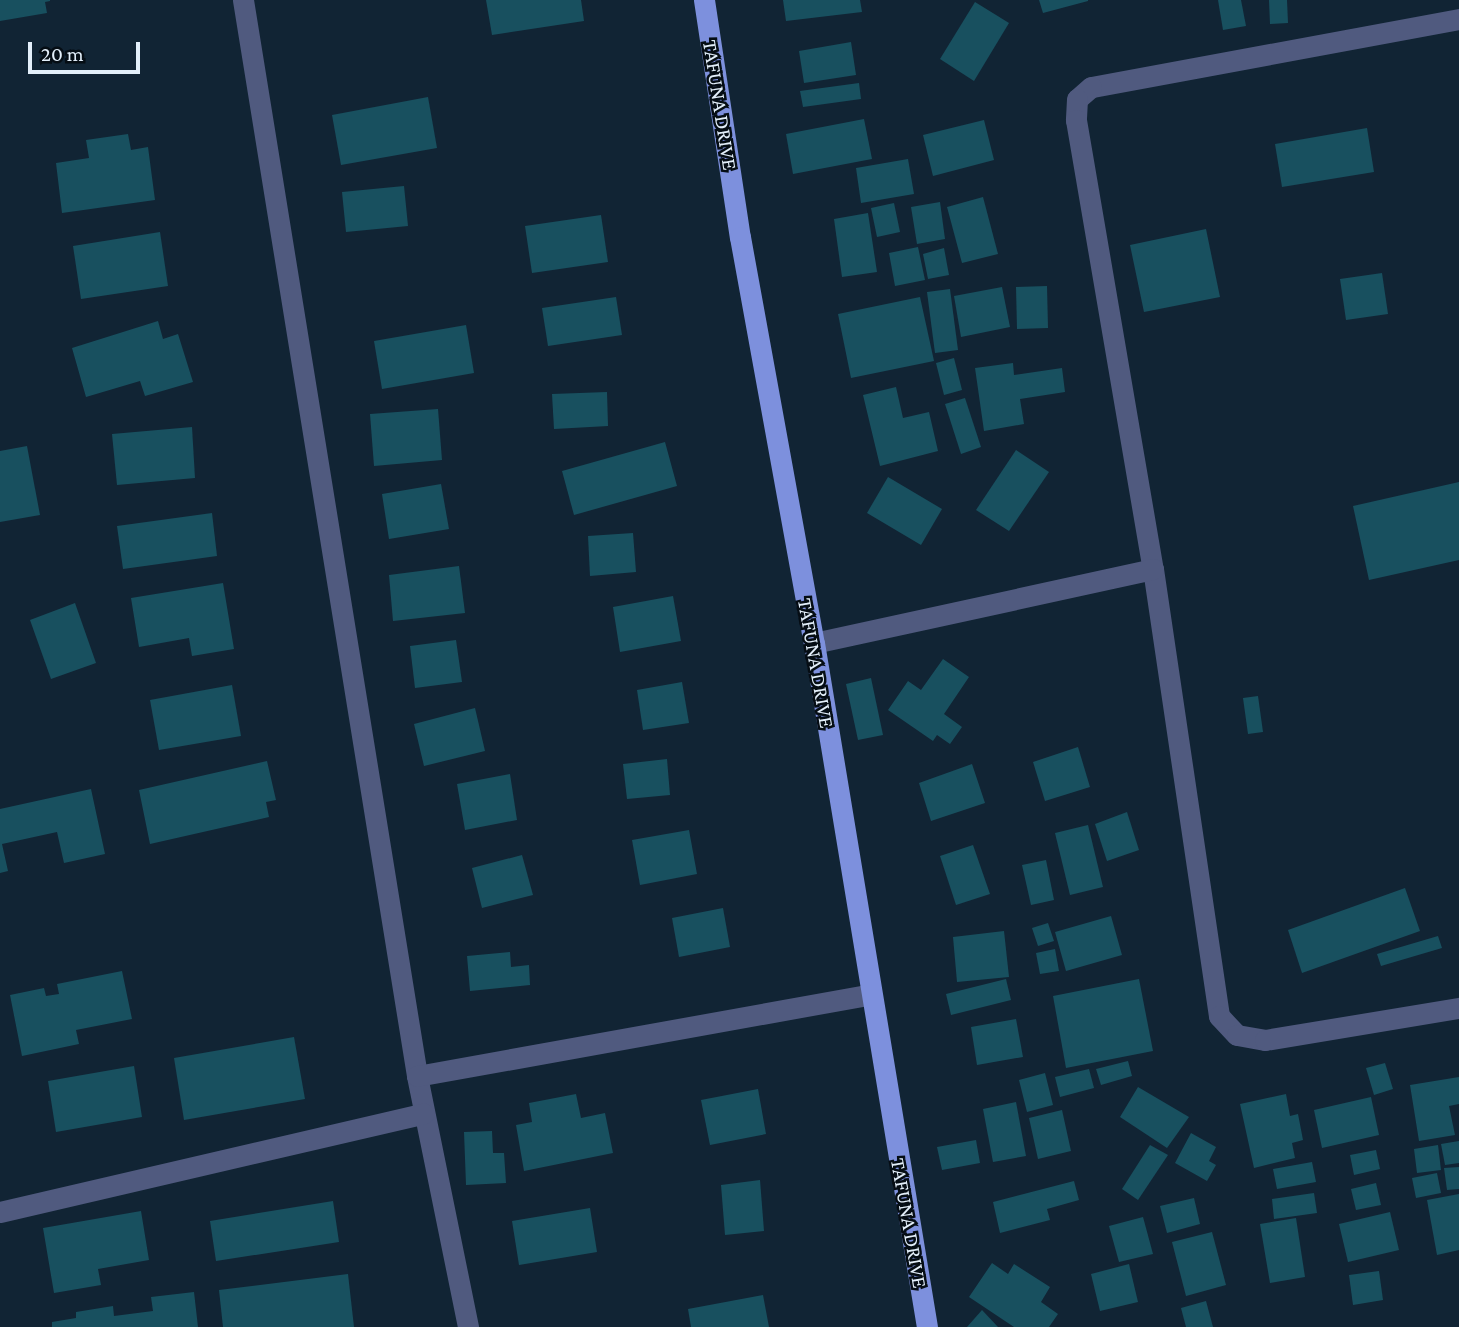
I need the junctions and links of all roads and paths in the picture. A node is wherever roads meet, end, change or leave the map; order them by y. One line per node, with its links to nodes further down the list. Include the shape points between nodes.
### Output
1 (243, 0): 8 (street)
2 (704, 0): 5 (main road, TAFUNA DRIVE, via 740,237)
3 (1459, 19): 4 (street, via 1091,87 1077,99 1076,120)
4 (1153, 569): 5 (street); 7 (street, via 1219,1016 1237,1035 1265,1040)
5 (814, 643): 6 (main road, TAFUNA DRIVE)
6 (870, 994): 8 (street); 12 (main road, TAFUNA DRIVE)
7 (1459, 1008)
8 (416, 1076): 9 (street)
9 (424, 1113): 10 (street); 11 (street)
10 (0, 1212)
11 (468, 1327)
12 (927, 1327)

